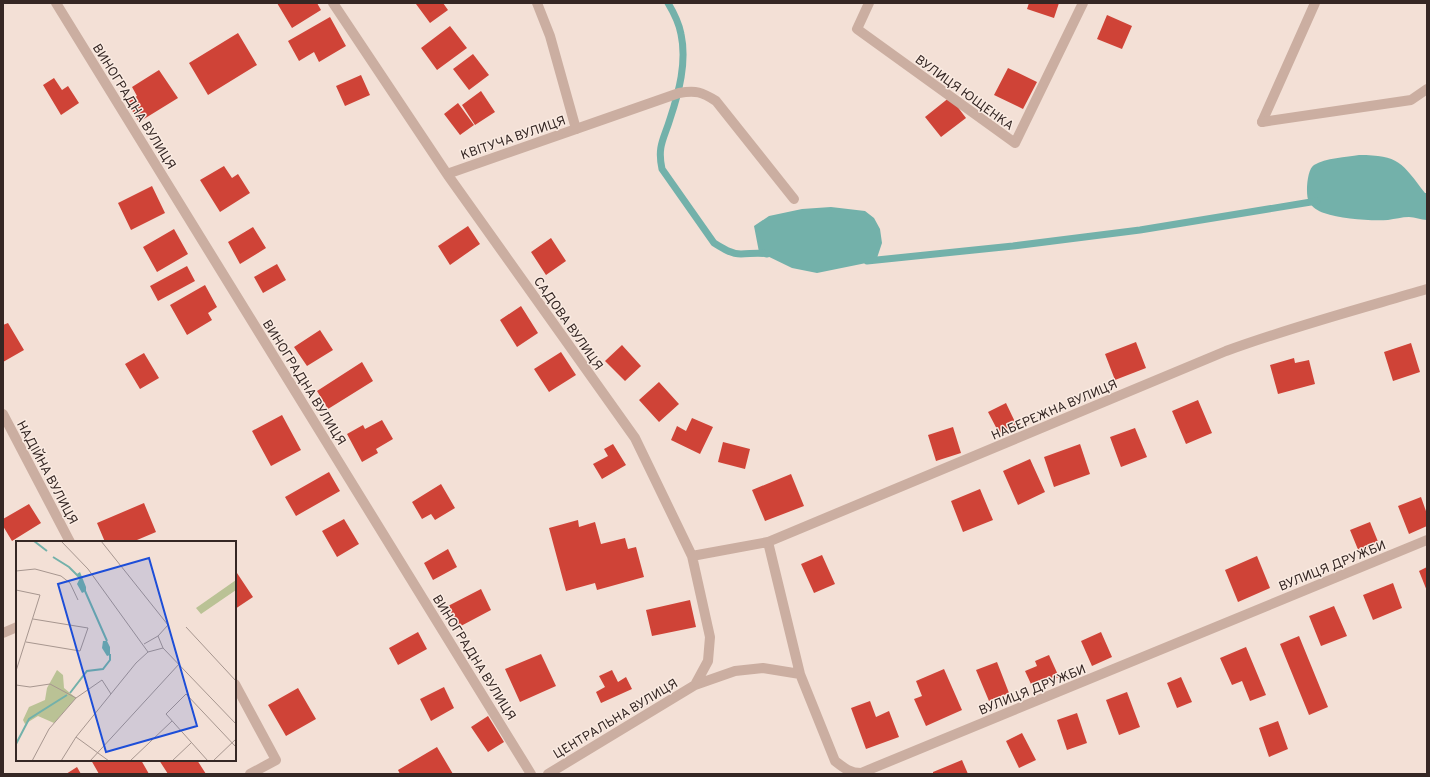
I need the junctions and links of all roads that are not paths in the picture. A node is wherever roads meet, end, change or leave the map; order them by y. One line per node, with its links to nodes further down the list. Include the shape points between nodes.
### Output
1 (56, 3): 23 (street, ВИНОГРАДНА ВУЛИЦЯ)
2 (333, 3): 9 (street, САДОВА ВУЛИЦЯ)
3 (537, 3): 8 (street, КВІТУЧА ВУЛИЦЯ, via 550,36)
4 (869, 3): 5 (street, ВУЛИЦЯ ЮЩЕНКА, via 857,29 1014,143)
5 (1083, 3)
6 (1314, 3): 7 (street, via 1262,122 1411,100)
7 (1427, 89)
8 (576, 129): 9 (street, КВІТУЧА ВУЛИЦЯ); 10 (street, via 679,93 690,91 705,94 716,101)
9 (447, 174): 16 (street, САДОВА ВУЛИЦЯ, via 635,438)
10 (794, 198)
11 (1427, 289): 15 (street, НАБЕРЕЖНА ВУЛИЦЯ, via 1298,326 1226,351)
12 (3, 414): 14 (street, НАДІЙНА ВУЛИЦЯ)
13 (1427, 540): 19 (street, ВУЛИЦЯ ДРУЖБИ, via 861,773 852,773 835,761)
14 (69, 541)
15 (768, 542): 16 (street, НАБЕРЕЖНА ВУЛИЦЯ); 19 (street, ВУЛИЦЯ ДРУЖБИ)
16 (692, 556): 20 (street, САДОВА ВУЛИЦЯ, via 710,637 708,661)
17 (16, 627): 18 (street)
18 (3, 633)
19 (800, 674): 20 (street, via 763,668 735,671)
20 (695, 685): 24 (street, ЦЕНТРАЛЬНА ВУЛИЦЯ)
21 (236, 686): 22 (street, via 276,760)
22 (250, 774)
23 (531, 774)
24 (548, 774)

